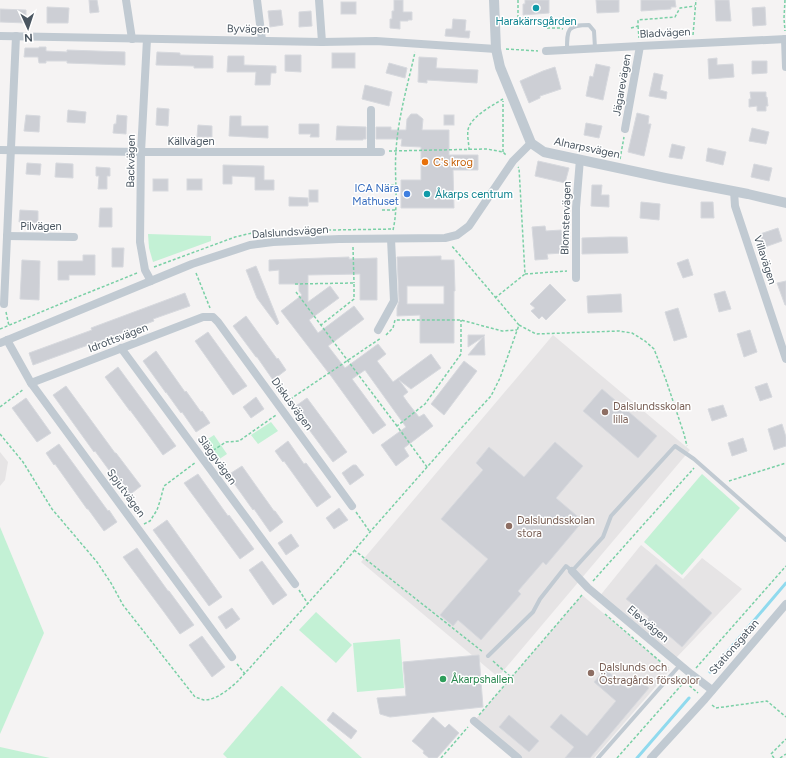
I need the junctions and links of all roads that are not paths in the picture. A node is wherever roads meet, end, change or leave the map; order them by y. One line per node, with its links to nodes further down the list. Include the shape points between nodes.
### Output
1 (126, 0): 7 (street)
2 (257, 0): 10 (street)
3 (319, 0): 11 (street)
4 (494, 0): 14 (street)
5 (0, 36): 6 (street, Byvägen)
6 (16, 36): 7 (street, Byvägen); 22 (street, Pilvägen)
7 (132, 39): 8 (street, Byvägen)
8 (147, 39): 10 (street, Byvägen); 23 (street, Backvägen)
9 (786, 39): 12 (street, Bladvägen); 17 (street)
10 (262, 40): 11 (street, Byvägen)
11 (322, 42): 14 (street, Byvägen, via 376,41)
12 (640, 46): 13 (street, Bladvägen); 19 (street, Jägarevägen)
13 (595, 48): 15 (street, Bladvägen); 15 (lane, via 594,31 589,25 581,25 571,27)
14 (496, 49): 20 (street, via 503,77)
15 (566, 50): 16 (street, Bladvägen)
16 (546, 51)
17 (786, 67)
18 (371, 110): 24 (street)
19 (625, 129)
20 (531, 143): 26 (street, Alnarpsvägen, via 544,152); 31 (street, Dalslundsvägen, via 513,161 469,226 457,235 445,238)
21 (0, 150): 22 (street, Källvägen)
22 (12, 150): 23 (street, Källvägen); 29 (street, Pilvägen)
23 (141, 152): 24 (street, Källvägen); 33 (street, Backvägen, via 140,242 145,270)
24 (371, 152): 25 (street, Källvägen)
25 (381, 152)
26 (580, 159): 27 (street, Alnarpsvägen); 32 (street, Blomstervägen, via 576,208)
27 (734, 191): 28 (street, Alnarpsvägen); 39 (street, Villavägen, via 735,206)
28 (786, 203)
29 (7, 236): 30 (street, Pilvägen); 34 (street, Pilvägen)
30 (74, 237)
31 (391, 239): 33 (street, Dalslundsvägen, via 273,242 250,245); 36 (street, via 394,301)
32 (576, 274)
33 (151, 281): 37 (street, Dalslundsvägen)
34 (4, 304)
35 (213, 317): 38 (street, Idrottsvägen, via 203,317); 41 (street, Diskusvägen)
36 (378, 330)
37 (4, 341): 40 (street, Spjutvägen)
38 (121, 348): 40 (street, Idrottsvägen); 44 (street, Släggvägen)
39 (786, 359)
40 (31, 383): 47 (street, Spjutvägen)
41 (352, 506)
42 (786, 540): 43 (lane, via 675,446 611,516 603,537)
43 (572, 571): 46 (lane, via 566,566 533,612); 48 (street, Elevvägen, via 588,588)
44 (295, 584)
45 (786, 604): 49 (street, Stationsgatan)
46 (488, 656)
47 (232, 657)
48 (680, 665): 49 (street, Elevvägen); 52 (lane)
49 (712, 690): 53 (street, Stationsgatan)
50 (474, 721): 51 (street)
51 (518, 758)
52 (598, 758)
53 (651, 758)

